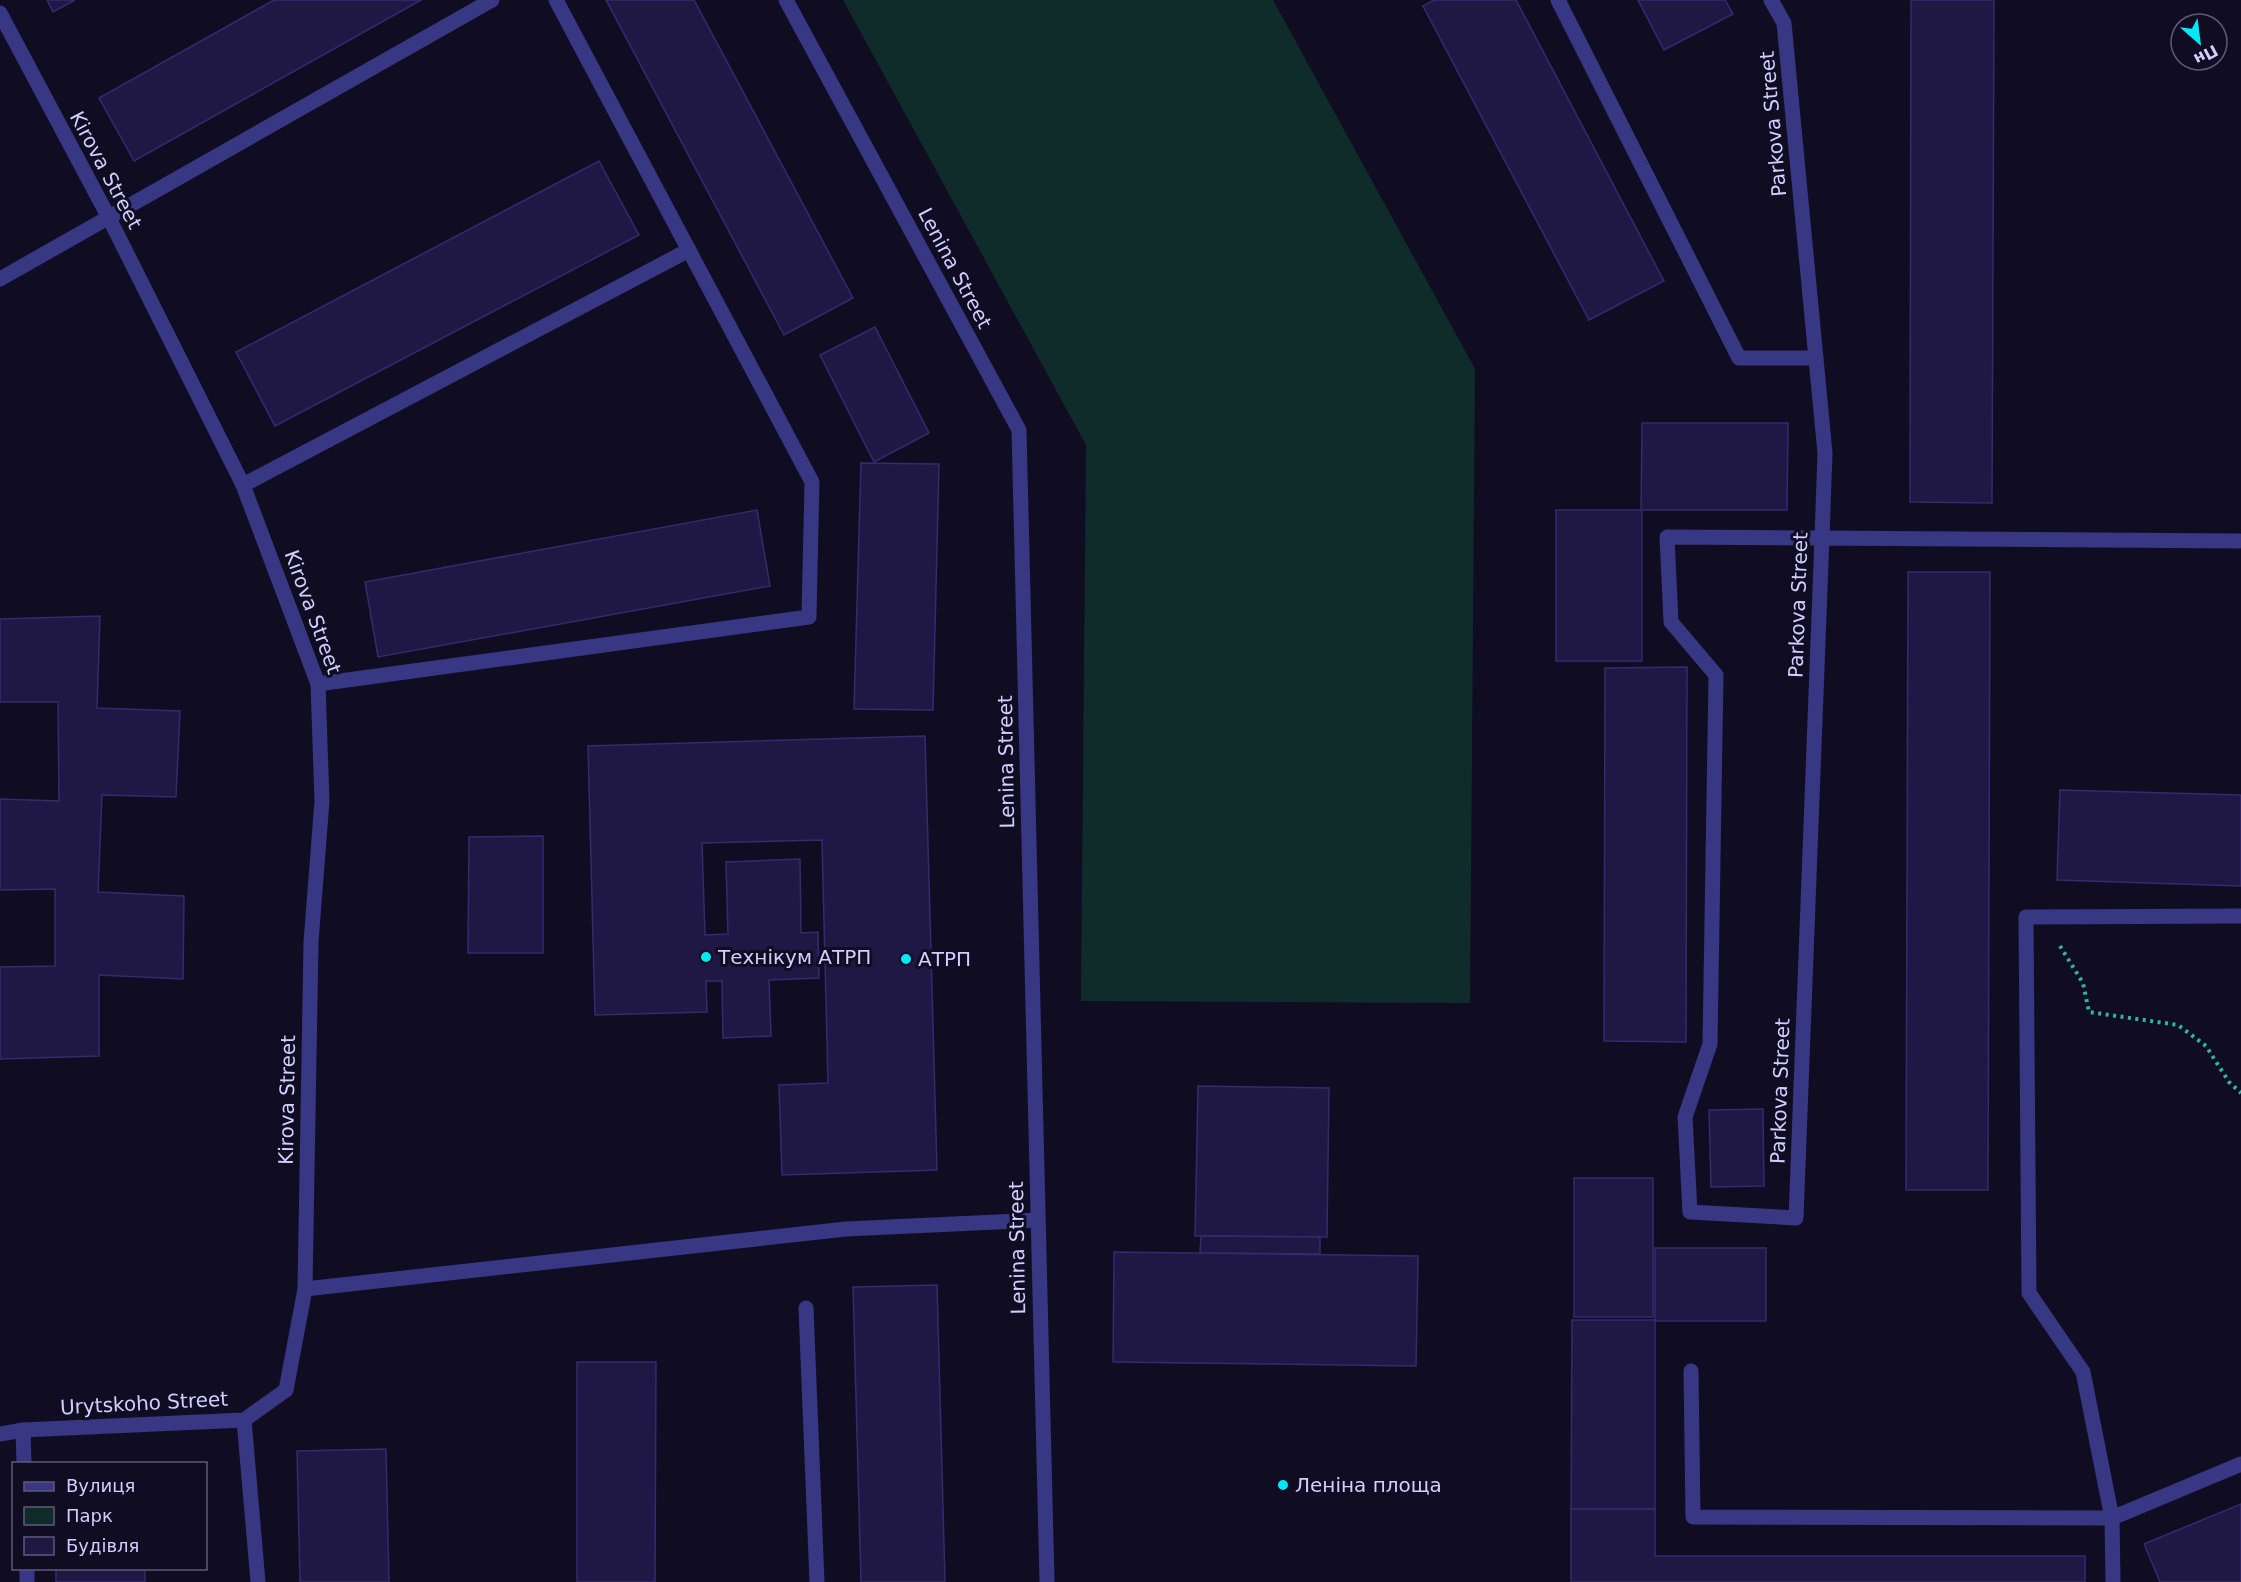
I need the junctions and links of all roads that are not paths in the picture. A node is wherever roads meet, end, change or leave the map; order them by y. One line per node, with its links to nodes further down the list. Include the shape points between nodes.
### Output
1 (492, 0): 7 (street)
2 (556, 0): 8 (street)
3 (786, 0): 16 (street, Lenina Street, via 1019,430)
4 (1558, 0): 10 (street, via 1739,358)
5 (1771, 0): 10 (street, Parkova Street, via 1784,24)
6 (0, 13): 7 (street, Kirova Street)
7 (108, 216): 9 (street); 11 (street, Kirova Street)
8 (689, 250): 11 (street); 14 (street, via 812,482 809,617)
9 (0, 279)
10 (1816, 358): 12 (street, Parkova Street, via 1825,453)
11 (243, 485): 14 (street, Kirova Street)
12 (1822, 537): 12 (street, Parkova Street, via 1796,1218 1690,1212 1685,1117 1710,1044 1716,675 1671,621 1667,537); 13 (street)
13 (2239, 541)
14 (318, 684): 17 (street, Kirova Street, via 321,801 310,942)
15 (2241, 916): 25 (street, via 2026,917 2029,1293 2083,1372)
16 (1038, 1220): 17 (street, via 846,1229); 28 (street, Lenina Street)
17 (305, 1289): 20 (street, Urytskoho Street, via 286,1390)
18 (806, 1308): 27 (street)
19 (1691, 1371): 25 (street, via 1693,1517)
20 (244, 1420): 21 (street, Urytskoho Street); 26 (street)
21 (23, 1430): 22 (street, Urytskoho Street); 23 (street)
22 (0, 1434)
23 (24, 1462)
24 (2241, 1464): 25 (street)
25 (2112, 1518): 29 (street)
26 (258, 1582)
27 (817, 1582)
28 (1047, 1582)
29 (2113, 1582)

